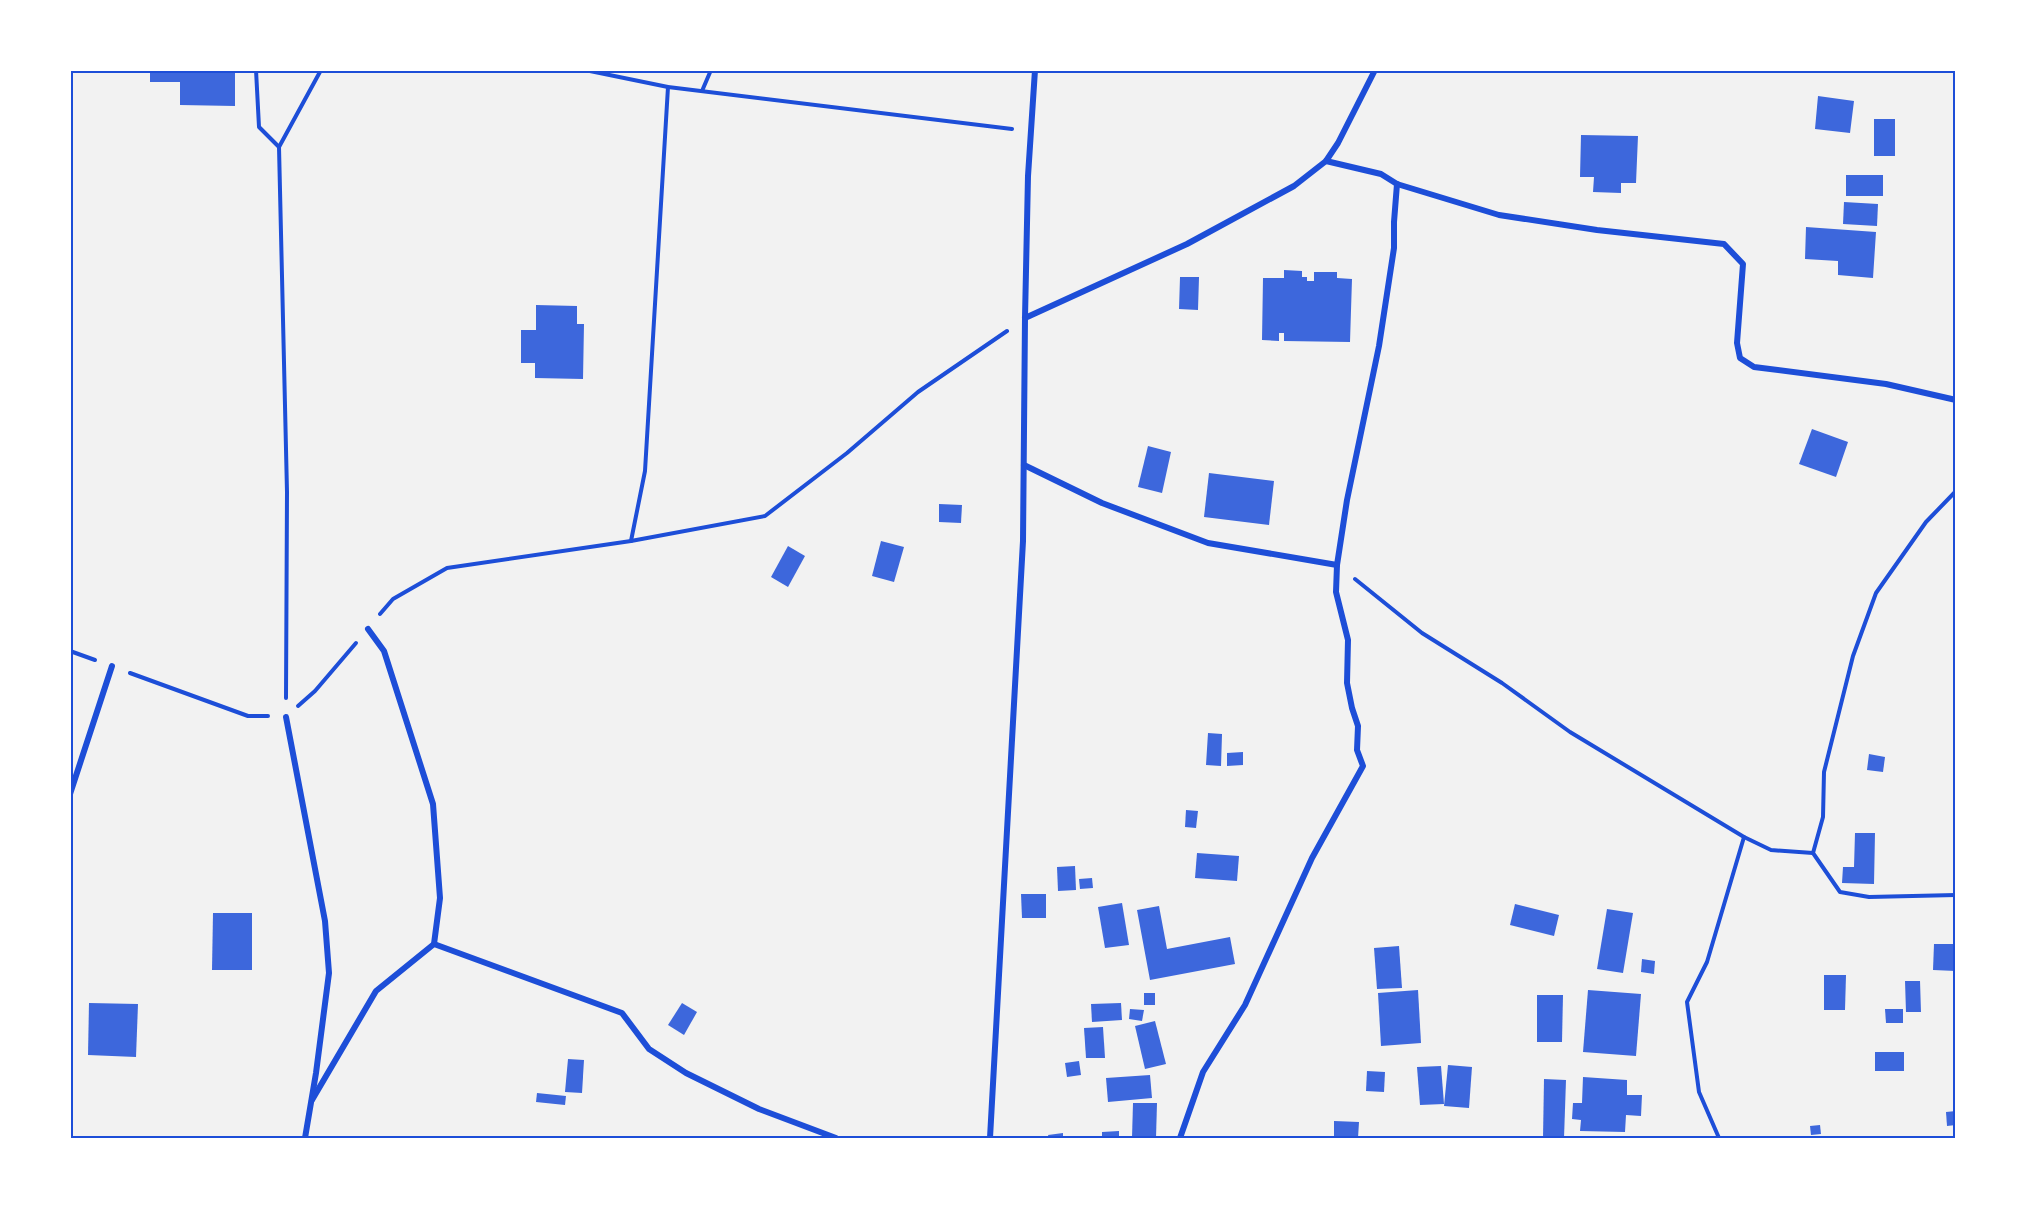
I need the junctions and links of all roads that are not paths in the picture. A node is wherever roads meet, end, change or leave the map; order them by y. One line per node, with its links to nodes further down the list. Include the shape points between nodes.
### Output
1 (1035, 70): 5 (street)
2 (1375, 70): 3 (street)
3 (1326, 161): 4 (street, via 1381,174); 5 (street, via 1294,186 1187,244)
4 (1396, 184): 6 (street, via 1499,215 1724,244 1743,264 1737,343 1740,358 1754,367 1886,384); 8 (street, via 1394,248 1379,346)
5 (1025, 318): 7 (street)
6 (1956, 400)
7 (1024, 465): 8 (street, via 1102,503 1208,543); 17 (street)
8 (1337, 564): 18 (street, via 1336,592 1348,640 1347,683 1363,766 1312,858 1245,1005 1203,1072)
9 (368, 629): 13 (street, via 384,651 433,804 440,898)
10 (112, 666): 12 (street)
11 (286, 717): 14 (street, via 325,921 329,973)
12 (70, 794)
13 (434, 944): 14 (street, via 376,991); 16 (street, via 622,1012 649,1049 686,1073 759,1109)
14 (312, 1100): 15 (street)
15 (305, 1138)
16 (836, 1138)
17 (990, 1138)
18 (1180, 1138)

